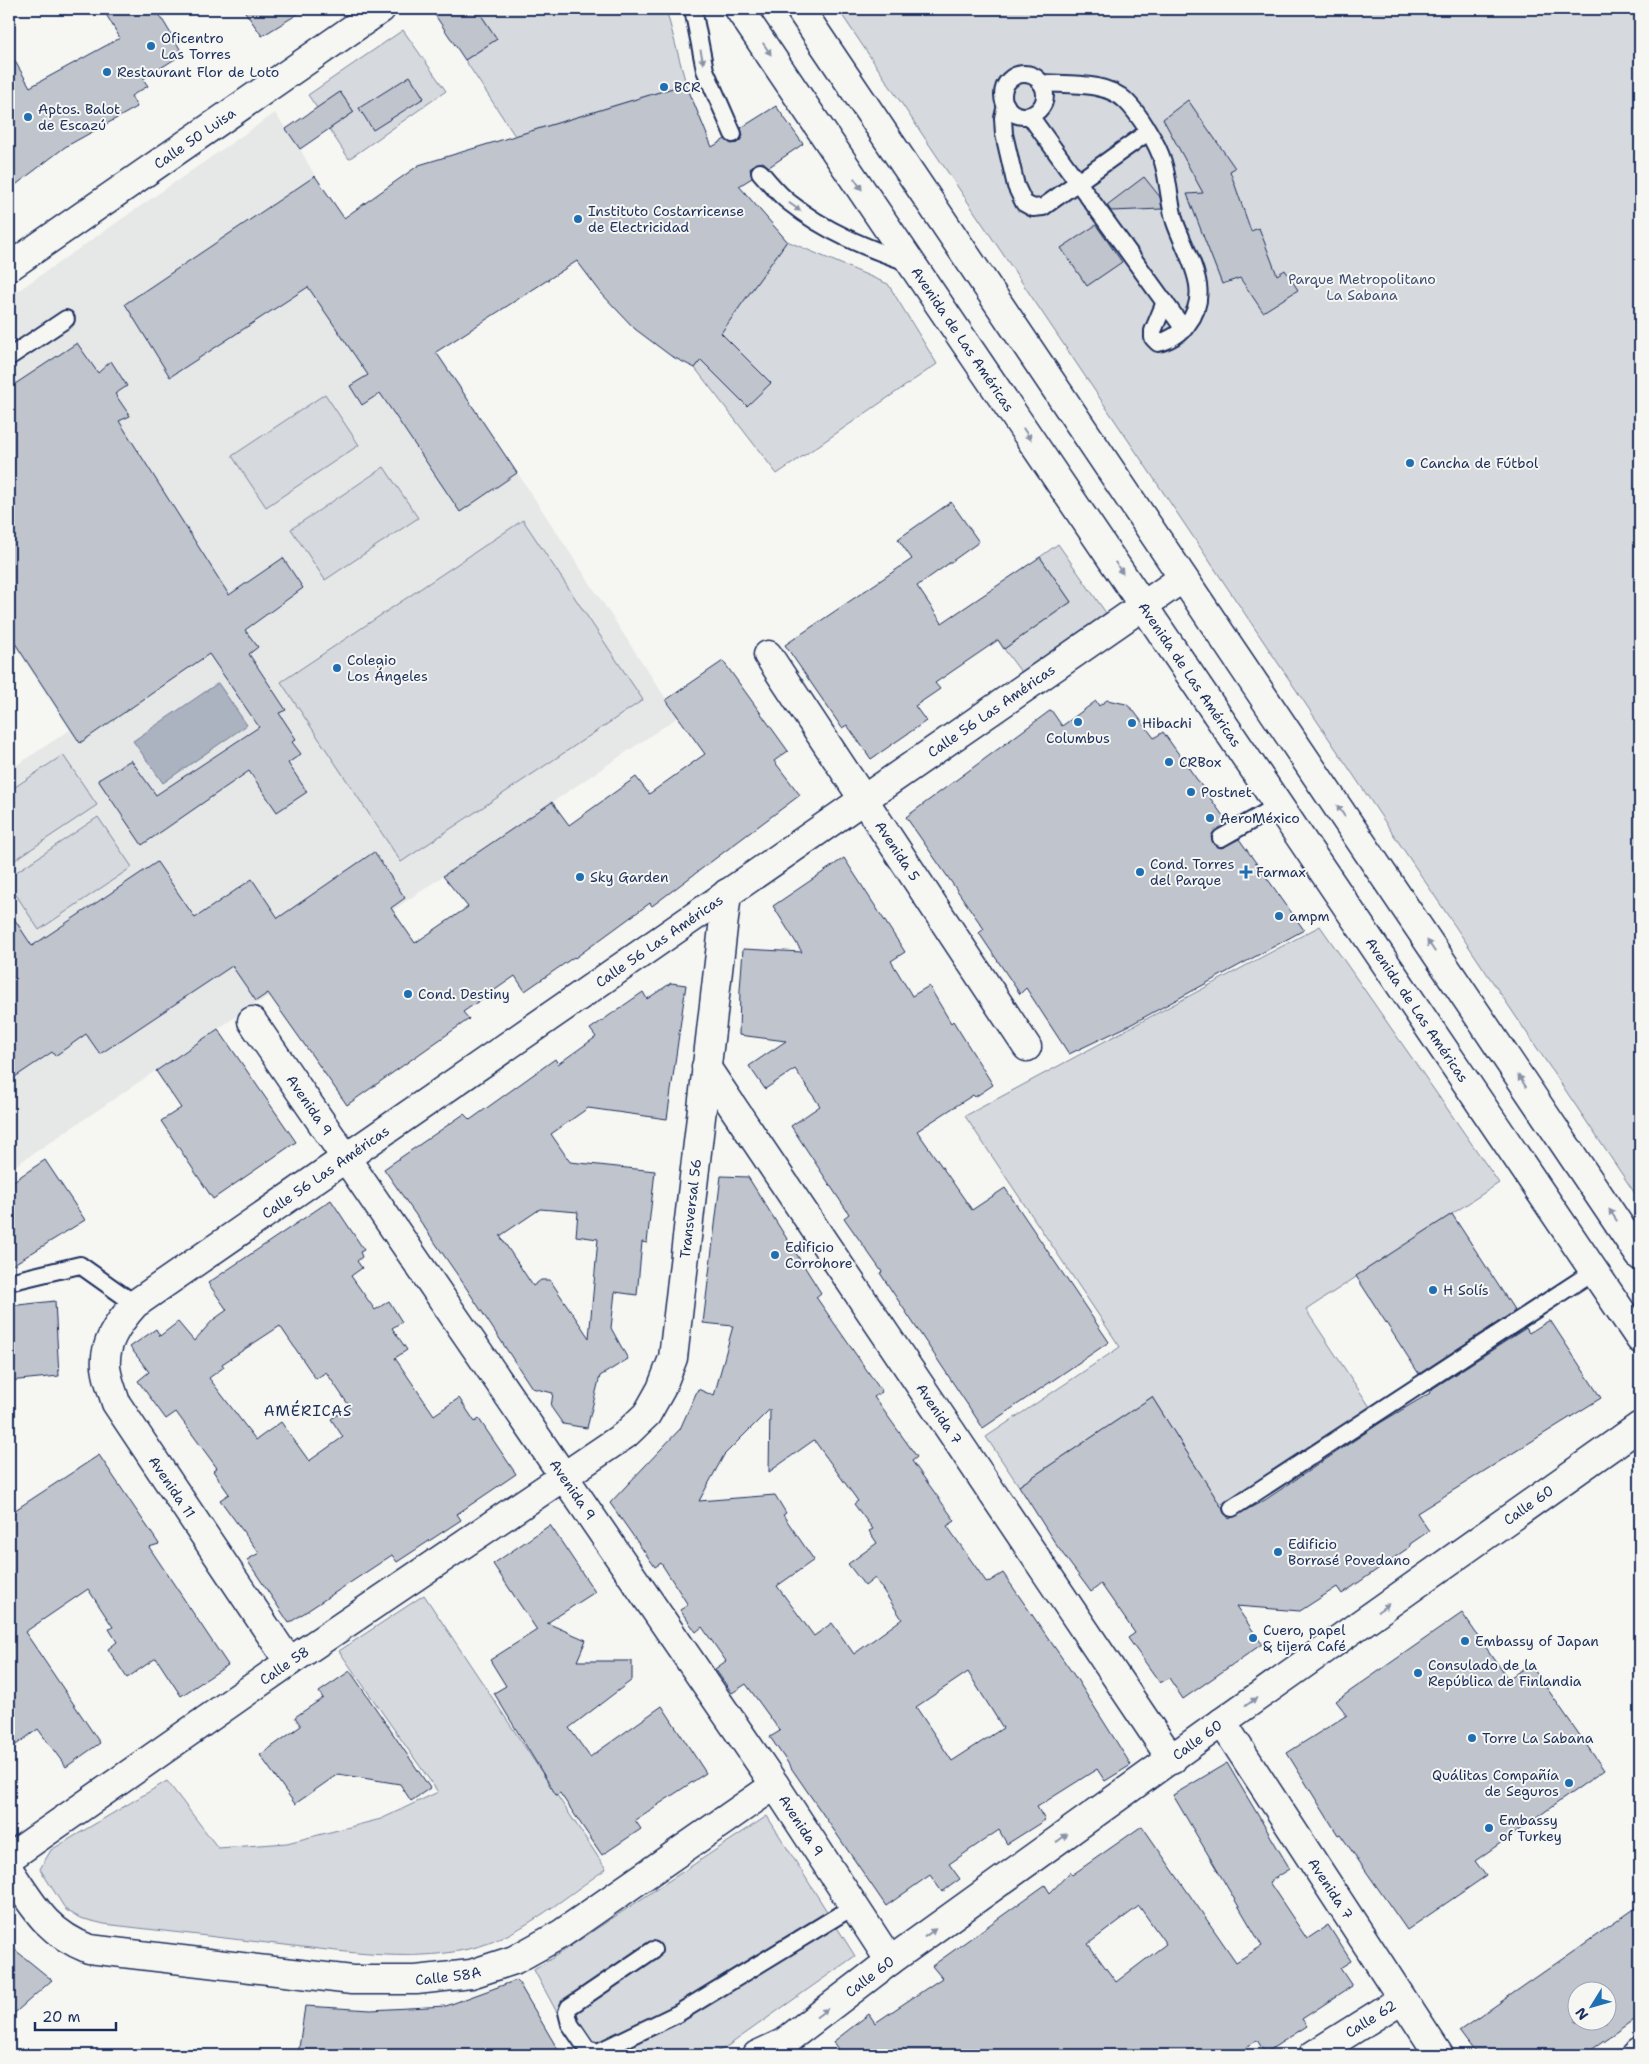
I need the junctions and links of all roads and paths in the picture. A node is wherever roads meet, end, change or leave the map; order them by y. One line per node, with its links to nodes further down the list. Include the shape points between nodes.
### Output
1 (381, 9): 13 (street, Calle 50 Luisa)
2 (693, 9): 9 (lane, one-way to 9, via 705,70)
3 (739, 9): 12 (street, Avenida de Las Américas, one-way to 12)
4 (800, 9): 18 (street)
5 (1041, 83): 6 (lane, via 1023,74 1011,79 1004,91); 7 (lane, via 1044,102); 8 (lane, via 1112,92 1125,100)
6 (1006, 105): 7 (lane, via 1016,114); 11 (lane, via 1004,134 1016,186 1024,203 1033,208 1043,206)
7 (1030, 116): 11 (lane)
8 (1148, 132): 11 (lane); 16 (lane, via 1164,162 1175,222 1197,278 1199,300 1194,316)
9 (733, 134)
10 (760, 172): 12 (lane, one-way to 12, via 788,202 828,230 864,247)
11 (1079, 182): 14 (lane)
12 (912, 263): 19 (street, Avenida de Las Américas, one-way to 19)
13 (9, 267)
14 (1165, 302): 16 (lane); 16 (lane, via 1153,338 1158,343 1165,342)
15 (66, 319): 17 (lane)
16 (1184, 329)
17 (9, 357)
18 (1183, 578): 19 (street, Calle 56 Las Américas); 29 (street, one-way to 18)
19 (1143, 604): 21 (street, Calle 56 Las Américas); 22 (street, Avenida de Las Américas)
20 (768, 655): 21 (street, Avenida 5)
21 (863, 800): 24 (street, Calle 56 Las Américas); 26 (street, Avenida 5)
22 (1278, 805): 23 (lane); 30 (street, Avenida de Las Américas)
23 (1221, 838)
24 (727, 893): 27 (street, Transversal 56); 28 (street, Calle 56 Las Américas)
25 (252, 1021): 28 (street, Avenida 9)
26 (1027, 1048)
27 (706, 1067): 35 (street, Transversal 56, via 674,1358 646,1414 625,1435); 39 (street, Avenida 7)
28 (346, 1158): 32 (street, Calle 56 Las Américas); 35 (street, Avenida 9)
29 (1640, 1256)
30 (1594, 1271): 33 (street, Avenida de Las Américas); 36 (lane)
31 (9, 1282): 32 (lane, via 80,1265)
32 (135, 1304): 37 (street, Avenida 11, via 118,1322 108,1345 106,1372 116,1403)
33 (1640, 1339)
34 (1640, 1426): 38 (street, Calle 60, one-way to 34)
35 (564, 1477): 37 (street, Calle 58); 40 (street, Avenida 9)
36 (1232, 1508)
37 (289, 1662): 41 (street, Calle 58)
38 (1222, 1722): 39 (street, Calle 60); 46 (street, Avenida 7)
39 (1172, 1760): 45 (street, Calle 60, one-way to 39)
40 (775, 1785): 42 (street, Calle 58A, via 561,1934 514,1960 471,1974 416,1980 352,1980 90,1949 71,1942 39,1916); 43 (street, Avenida 9)
41 (9, 1858)
42 (9, 1870)
43 (854, 1906): 44 (lane, via 677,2014 598,2052 587,2049 570,2024 566,2012 569,2006); 45 (street, Avenida 9)
44 (653, 1950)
45 (890, 1961): 47 (street, Calle 60, one-way to 45)
46 (1402, 1998): 50 (street, Calle 62); 51 (street, Avenida 7)
47 (787, 2049): 49 (street, Calle 60)
48 (1640, 2052): 52 (street)
49 (757, 2055)
50 (1313, 2055)
51 (1439, 2055)
52 (1636, 2055)

